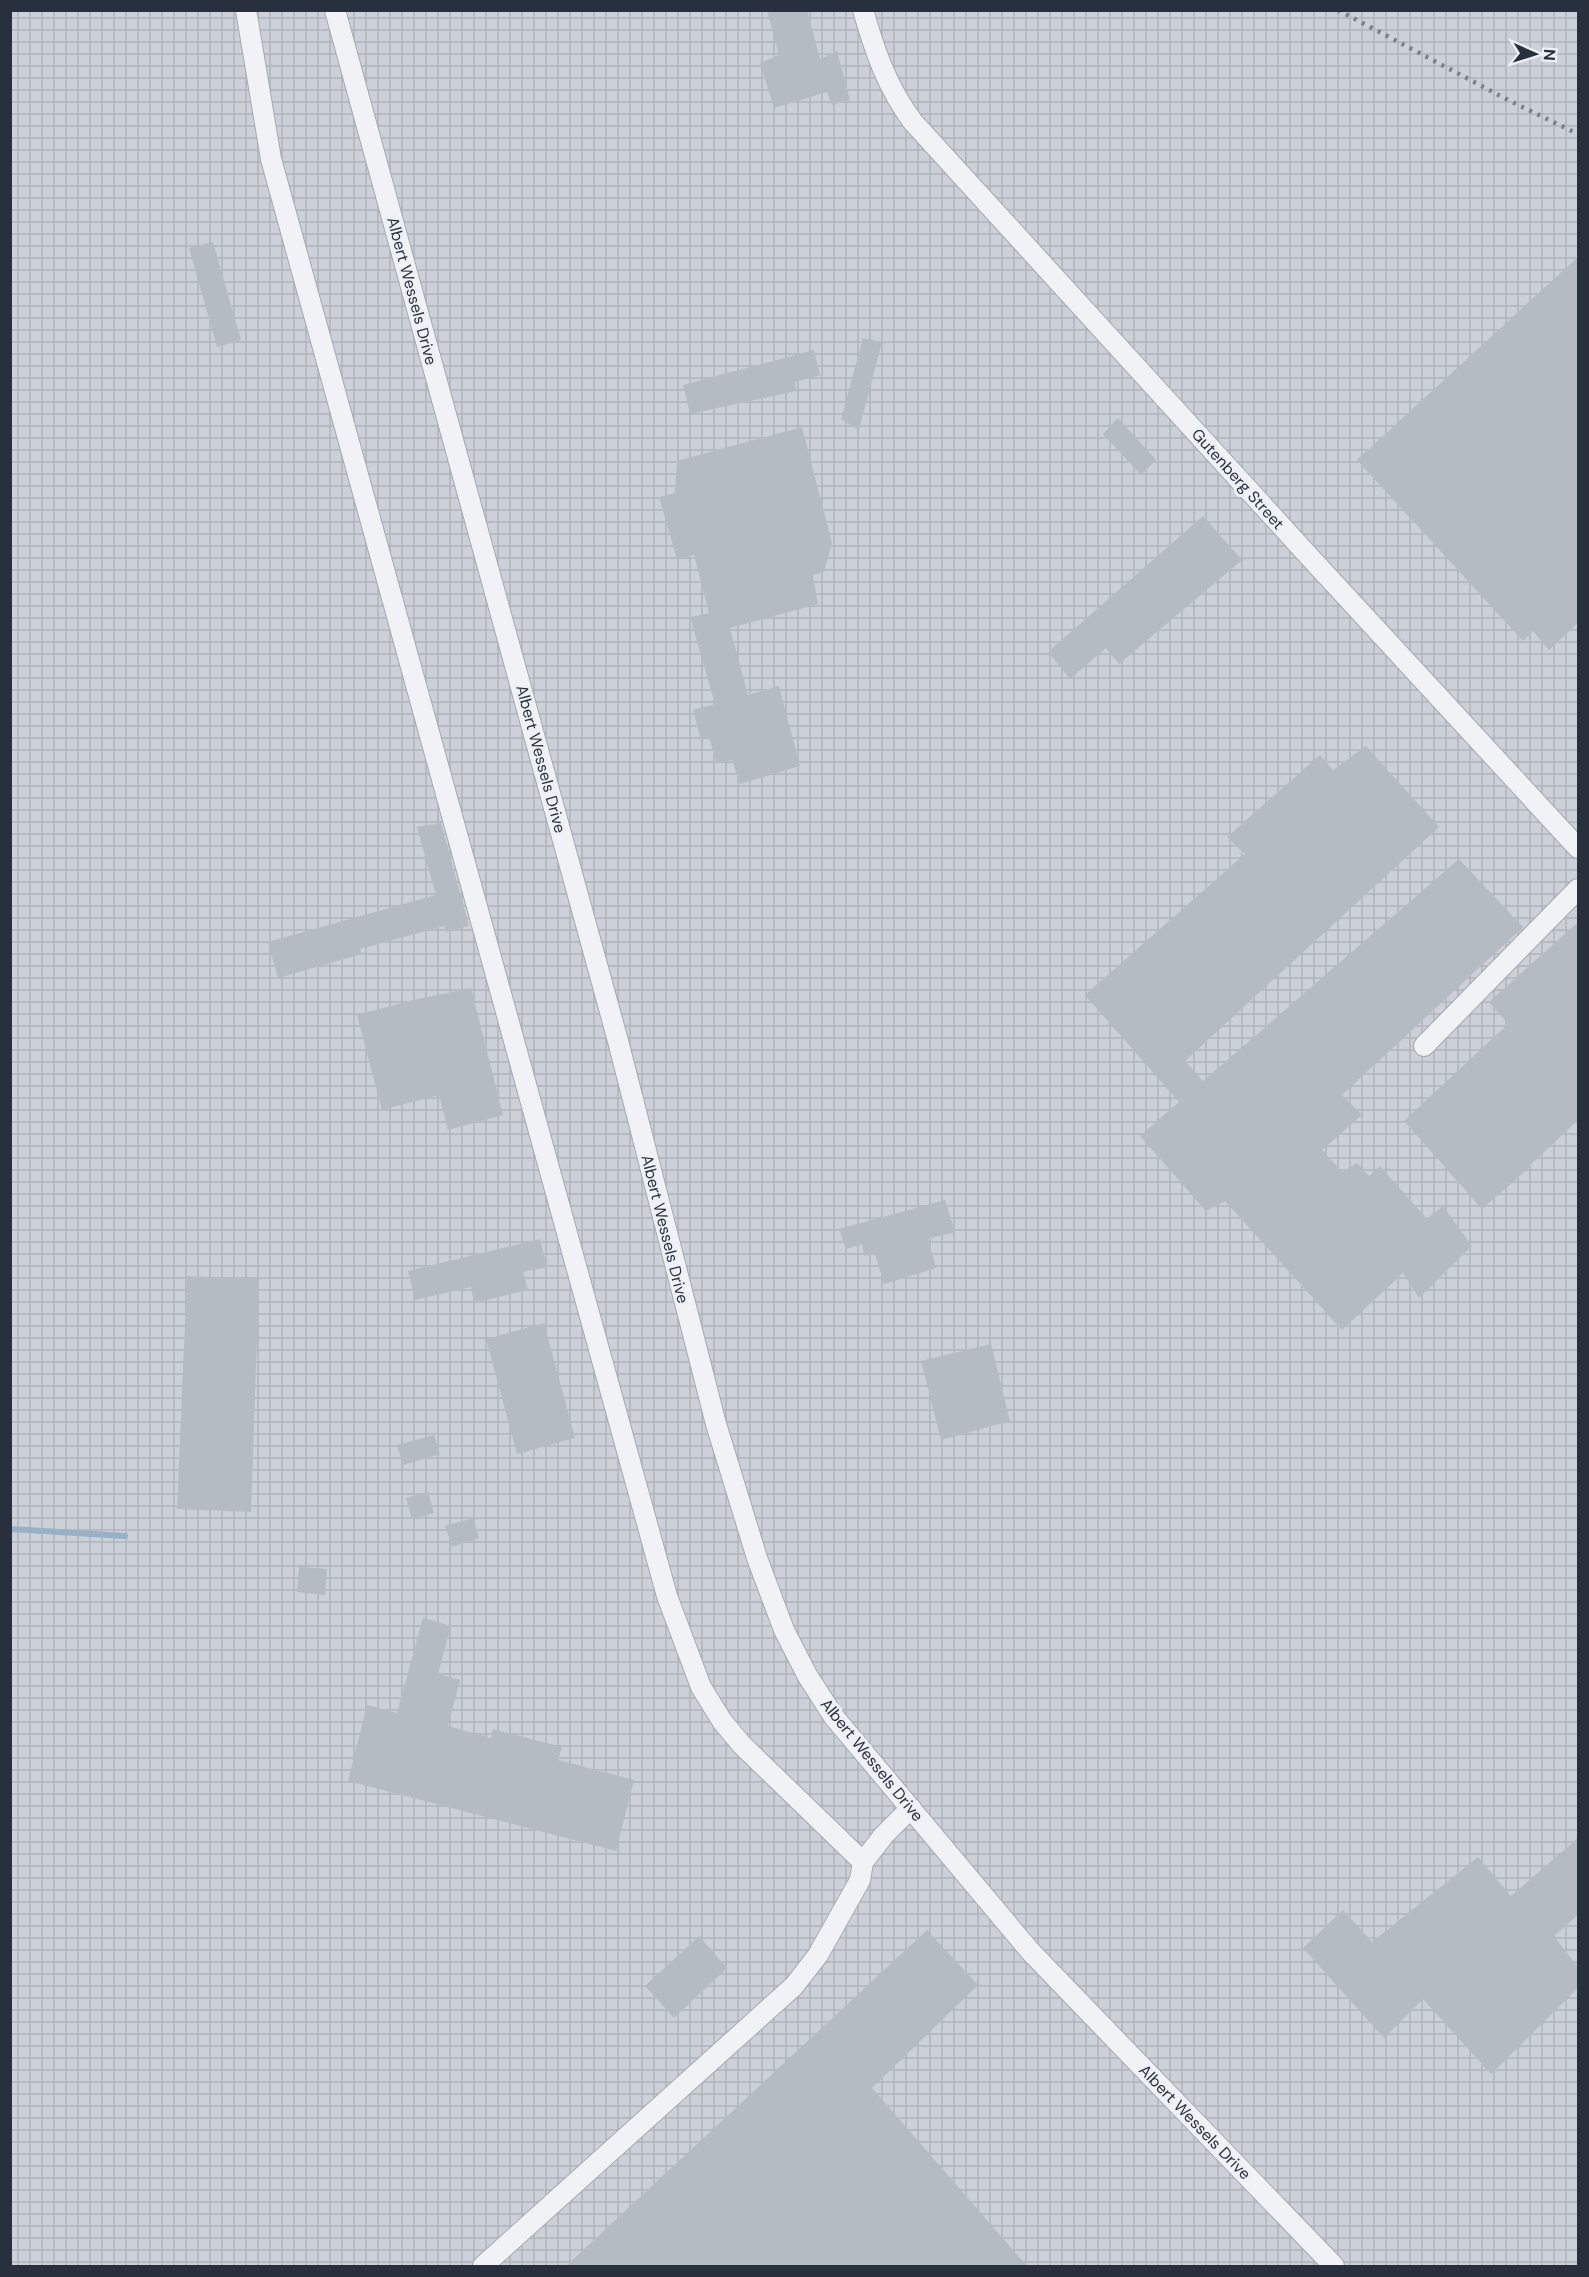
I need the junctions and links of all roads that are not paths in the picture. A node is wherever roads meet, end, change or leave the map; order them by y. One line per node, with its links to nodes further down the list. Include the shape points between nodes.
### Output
1 (246, 10): 8 (street, via 271,159 667,1596 700,1687 722,1721)
2 (335, 10): 7 (street, Albert Wessels Drive, via 618,1041 699,1364 757,1558 784,1630 807,1675 834,1717)
3 (863, 10): 4 (street, Gutenberg Street, via 888,85 921,131)
4 (1578, 848)
5 (1578, 889): 6 (street)
6 (1424, 1046)
7 (910, 1808): 8 (street); 10 (street, Albert Wessels Drive, via 1030,1951)
8 (863, 1862): 9 (street, via 860,1880 818,1955 794,1986)
9 (483, 2266)
10 (1334, 2266)

